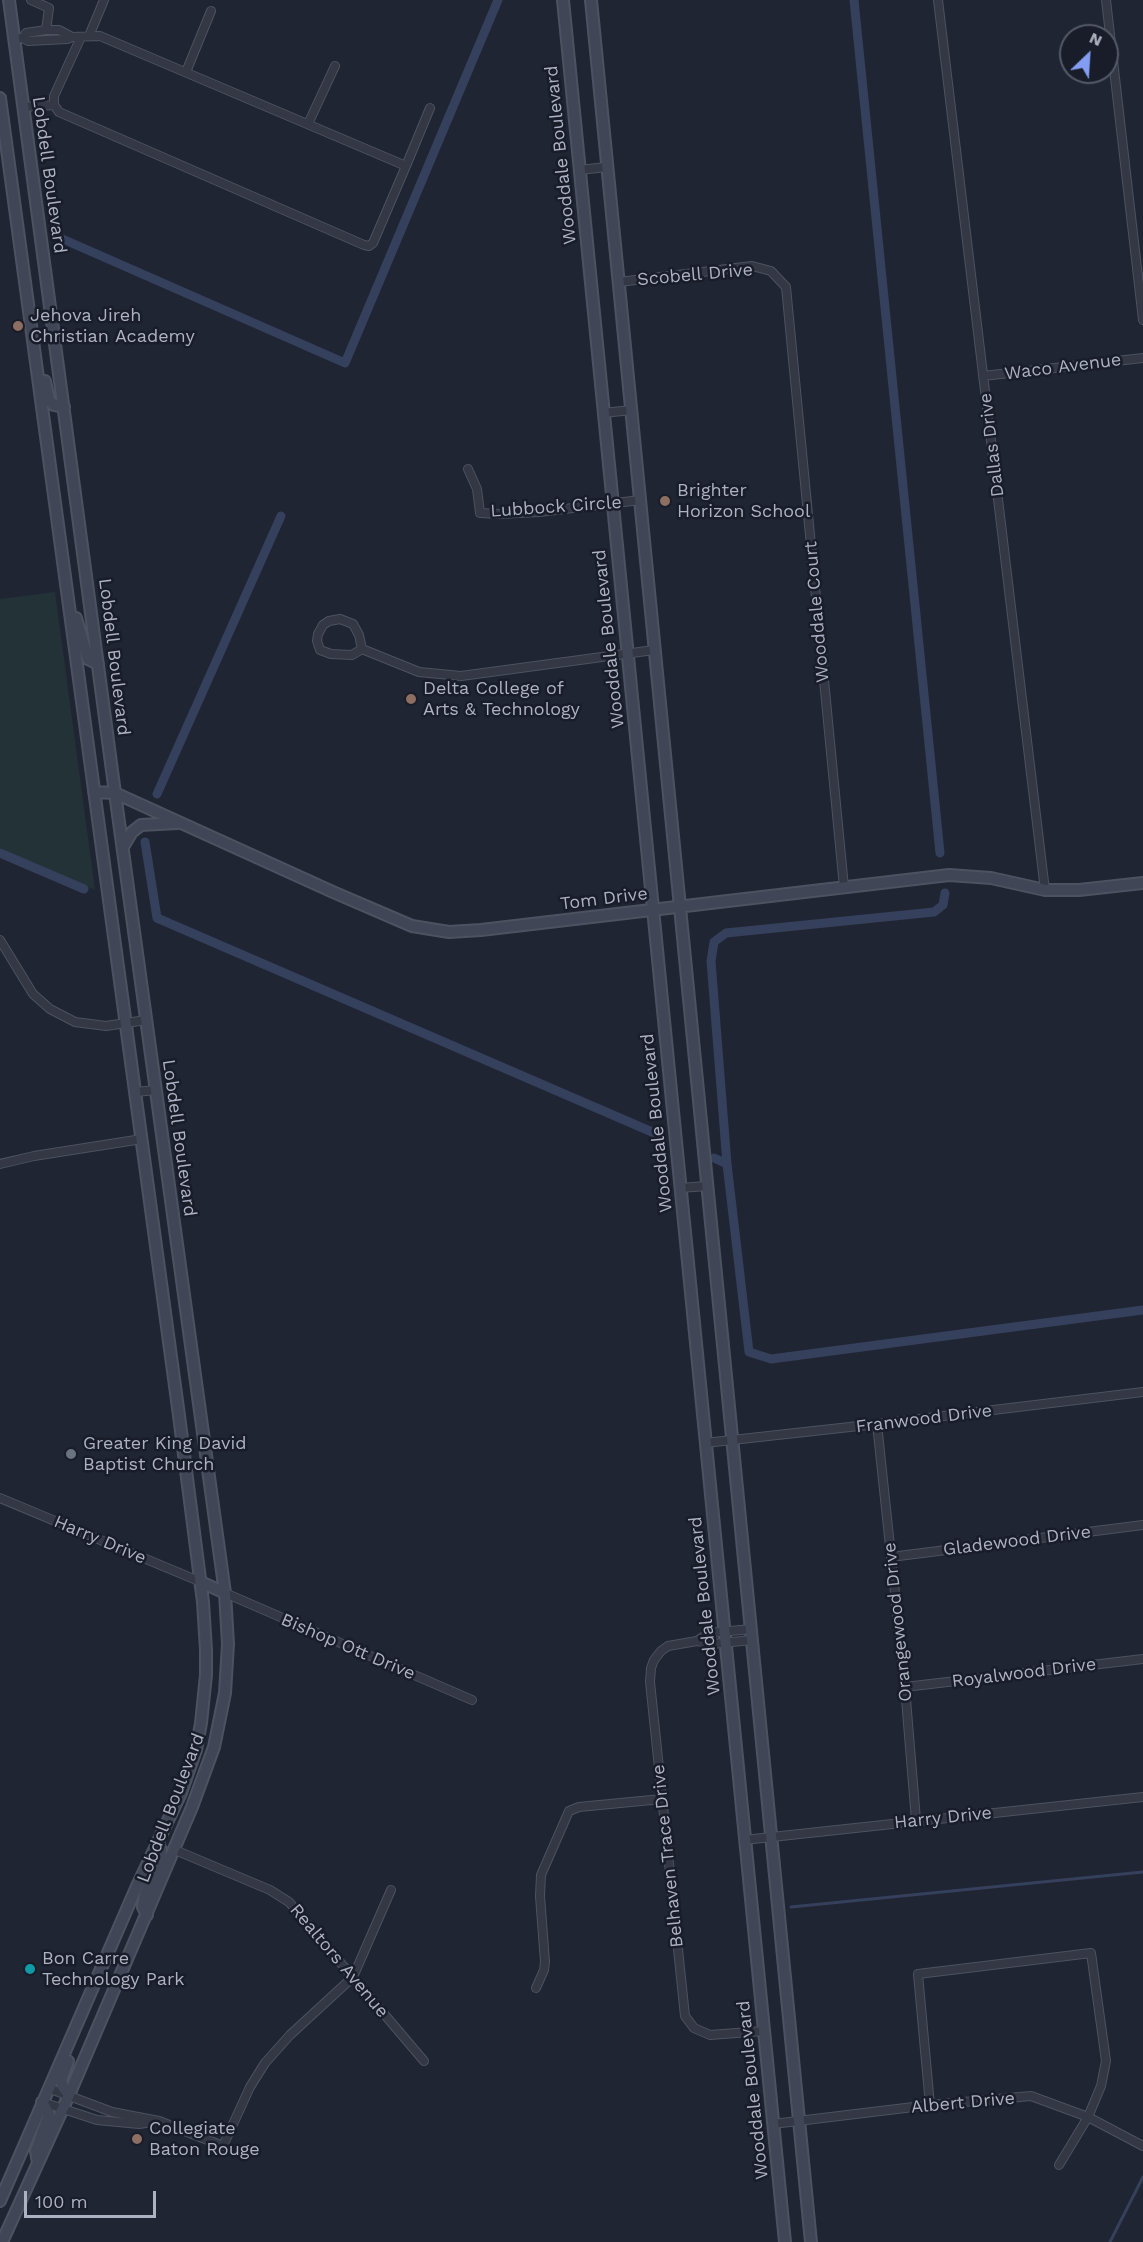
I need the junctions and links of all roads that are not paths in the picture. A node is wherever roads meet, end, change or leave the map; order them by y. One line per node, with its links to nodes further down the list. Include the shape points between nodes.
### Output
1 (9, 0): 12 (street, Lobdell Boulevard)
2 (32, 0): 9 (street, via 49,8)
3 (104, 0): 10 (street)
4 (563, 0): 23 (street, Wooddale Boulevard)
5 (591, 0): 22 (street)
6 (938, 0): 29 (street, Dallas Drive)
7 (1106, 0): 26 (street)
8 (211, 11): 15 (street)
9 (44, 33): 11 (street, via 59,30); 12 (street, via 28,41); 13 (street); 13 (street)
10 (85, 36): 11 (street); 15 (street, via 100,36); 17 (street, via 54,96)
11 (72, 37): 13 (street)
12 (19, 38): 18 (street, Lobdell Boulevard)
13 (53, 40)
14 (335, 66): 20 (street)
15 (186, 72): 20 (street)
16 (0, 98): 27 (street, Lobdell Boulevard)
17 (54, 105): 18 (street); 21 (street, via 59,112 369,246)
18 (24, 107): 30 (street, Lobdell Boulevard)
19 (430, 108): 21 (street)
20 (308, 124): 21 (street)
21 (406, 166)
22 (608, 167): 23 (street); 25 (street)
23 (579, 170): 32 (street, Wooddale Boulevard)
24 (771, 271): 25 (street, Scobell Drive, via 752,266); 48 (street, Wooddale Court, via 786,287)
25 (619, 282): 31 (street)
26 (1143, 321)
27 (35, 357): 30 (street, via 42,366 49,401); 37 (street, Lobdell Boulevard)
28 (1143, 358): 29 (street, Waco Avenue)
29 (983, 376): 49 (street, Dallas Drive)
30 (64, 407): 36 (street, Lobdell Boulevard)
31 (632, 410): 32 (street); 34 (street)
32 (603, 413): 35 (street, Wooddale Boulevard)
33 (468, 469): 35 (street, Lubbock Circle, via 477,489 480,513 539,512)
34 (641, 500): 35 (street, Lubbock Circle); 40 (street)
35 (612, 504): 41 (street, Wooddale Boulevard)
36 (85, 563): 37 (street); 42 (street, Lobdell Boulevard)
37 (63, 566): 38 (street, Lobdell Boulevard)
38 (69, 611): 42 (street, via 78,620 88,659); 43 (street, Lobdell Boulevard)
39 (362, 649): 39 (street, via 353,624 340,619 323,625 318,634 320,650 331,654 352,655); 41 (street, via 419,672 461,676)
40 (654, 650): 41 (street); 50 (street)
41 (626, 654): 51 (street, Wooddale Boulevard)
42 (98, 664): 44 (street, Lobdell Boulevard)
43 (94, 792): 44 (street, Tom Drive); 54 (street, Lobdell Boulevard)
44 (115, 793): 45 (street, Tom Drive); 46 (street, Lobdell Boulevard)
45 (180, 823): 46 (street, via 141,825); 51 (street, Tom Drive, via 412,926 449,932 481,930)
46 (123, 848): 53 (street, Lobdell Boulevard)
47 (1143, 883): 49 (street, Tom Drive, via 1079,891)
48 (844, 887): 49 (street, Tom Drive, via 949,875 991,878); 50 (street, Tom Drive)
49 (1045, 890)
50 (678, 906): 51 (street, Tom Drive); 59 (street)
51 (653, 909): 60 (street, Wooddale Boulevard)
52 (0, 940): 54 (street, via 33,994 50,1010 75,1022 106,1026)
53 (146, 1020): 54 (street); 55 (street, Lobdell Boulevard)
54 (127, 1023): 56 (street, Lobdell Boulevard)
55 (156, 1089): 56 (street); 61 (street, Lobdell Boulevard)
56 (136, 1092): 57 (street, Lobdell Boulevard)
57 (142, 1139): 58 (street); 62 (street, Lobdell Boulevard)
58 (0, 1164)
59 (706, 1186): 60 (street); 65 (street)
60 (680, 1188): 66 (street, Wooddale Boulevard)
61 (195, 1379): 62 (street); 71 (street, Lobdell Boulevard)
62 (174, 1382): 70 (street, Lobdell Boulevard)
63 (1143, 1392): 64 (street, Franwood Drive)
64 (877, 1425): 65 (street, Franwood Drive); 69 (street, Orangewood Drive)
65 (732, 1440): 66 (street, Franwood Drive); 72 (street)
66 (705, 1443): 73 (street, Wooddale Boulevard)
67 (0, 1497): 70 (street, Harry Drive)
68 (1143, 1525): 69 (street, Gladewood Drive)
69 (891, 1557): 78 (street, Orangewood Drive)
70 (201, 1582): 71 (street); 85 (street, Lobdell Boulevard, via 206,1650 201,1723 181,1792)
71 (225, 1593): 79 (street, Bishop Ott Drive); 86 (street, Lobdell Boulevard, via 228,1644 223,1704 214,1747)
72 (751, 1629): 73 (street); 74 (street)
73 (724, 1631): 75 (street, via 709,1633); 76 (street, Wooddale Boulevard)
74 (752, 1640): 76 (street); 83 (street)
75 (697, 1641): 76 (street); 81 (street, Belhaven Trace Drive, via 664,1648 651,1668)
76 (725, 1643): 84 (street, Wooddale Boulevard)
77 (1143, 1659): 78 (street, Royalwood Drive)
78 (905, 1687): 82 (street, Orangewood Drive)
79 (472, 1700)
80 (1143, 1797): 82 (street, Harry Drive)
81 (662, 1799): 90 (street, via 576,1807 569,1811 541,1875 545,1962); 92 (street, Belhaven Trace Drive, via 685,2016 694,2028 710,2035)
82 (916, 1820): 83 (street, Harry Drive)
83 (771, 1838): 84 (street, Harry Drive); 101 (street)
84 (744, 1840): 92 (street, Wooddale Boulevard)
85 (157, 1842): 86 (street); 88 (street, via 160,1856 143,1906); 91 (street, Lobdell Boulevard)
86 (175, 1850): 88 (street, Lobdell Boulevard); 89 (street, Realtors Avenue, via 279,1895)
87 (391, 1890): 89 (street)
88 (147, 1915): 95 (street, Lobdell Boulevard)
89 (353, 1977): 93 (street, Realtors Avenue); 100 (street, via 265,2063 223,2146)
90 (536, 1988)
91 (76, 2026): 94 (street, Lobdell Boulevard); 95 (street, via 77,2039 61,2080)
92 (763, 2031): 102 (street, Wooddale Boulevard)
93 (424, 2061)
94 (48, 2088): 95 (street); 96 (street, Lobdell Boulevard)
95 (69, 2095): 98 (street, Lobdell Boulevard); 100 (street, via 112,2112)
96 (42, 2102): 98 (street); 104 (street, via 49,2114 36,2151); 106 (street, Lobdell Boulevard)
97 (930, 2105): 99 (street, Albert Drive, via 1031,2096); 99 (street, via 918,1974 1091,1953 1106,2061); 101 (street, Albert Drive)
98 (62, 2109): 100 (street, via 118,2123); 104 (street, Lobdell Boulevard)
99 (1088, 2117): 103 (street, Albert Drive); 105 (street)
100 (159, 2121)
101 (799, 2121): 102 (street, Albert Drive); 109 (street)
102 (773, 2124): 108 (street, Wooddale Boulevard)
103 (1142, 2146)
104 (38, 2163): 107 (street, Lobdell Boulevard)
105 (1059, 2164)
106 (0, 2201)
107 (2, 2242)
108 (784, 2242)
109 (811, 2242)

